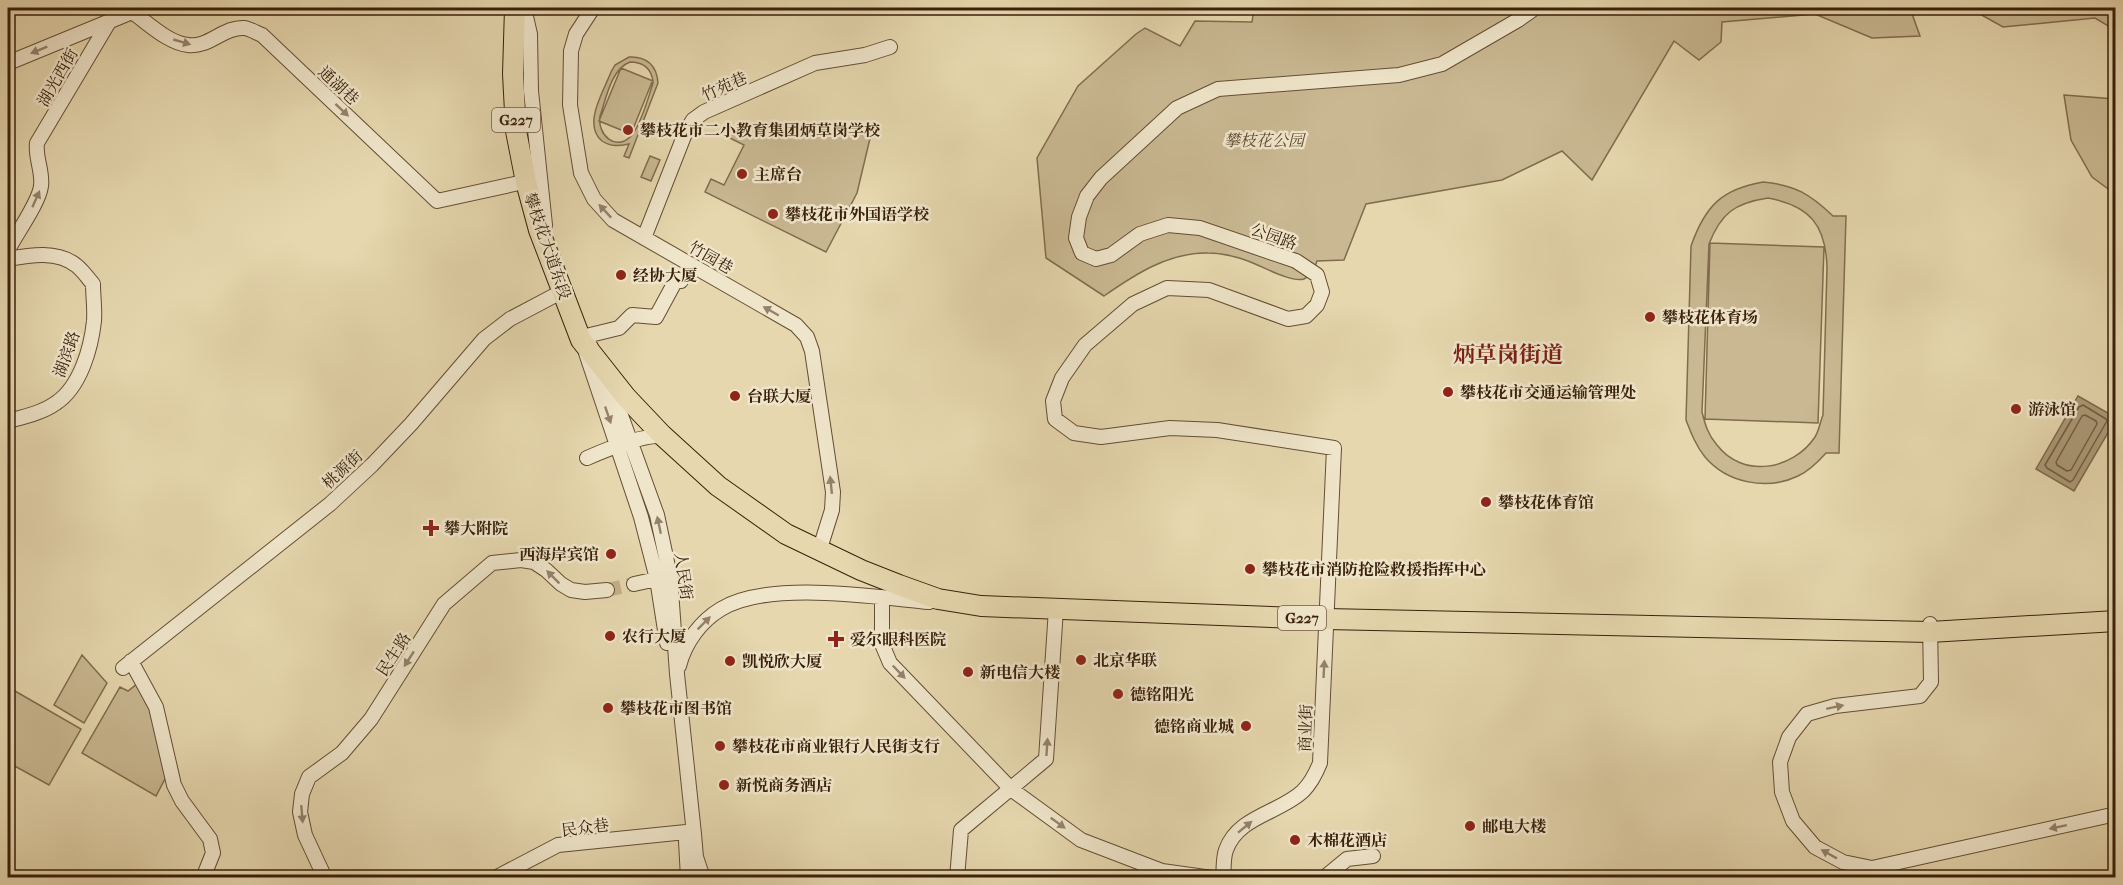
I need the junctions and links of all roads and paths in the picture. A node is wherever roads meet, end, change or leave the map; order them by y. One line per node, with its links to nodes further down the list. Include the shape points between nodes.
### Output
1 (514, 8): 9 (street, G227, via 506,73 508,130); 10 (highway, 攀枝花大道东段 / G227, via 516,131 526,182)
2 (523, 8): 10 (highway, 攀枝花大道东段 / G227, via 523,131)
3 (593, 8): 11 (street, 竹园巷, one-way to 3, via 613,220 594,199 581,173 570,105 571,51 576,34)
4 (1535, 8): 31 (street, 公园路, via 1442,64 1427,69 1399,75 1218,89 1207,94 1177,108 1101,178 1078,217 1076,238 1082,253 1096,259 1111,255 1140,234 1168,225 1200,228 1296,261 1317,275 1322,292 1317,305 1306,315 1288,318 1209,290 1167,288 1133,304 1085,345 1062,378 1053,401 1055,419 1074,433 1101,437 1170,428 1217,430 1334,448)
5 (134, 10): 6 (street); 9 (street, 通湖巷, one-way to 9, via 170,38 188,45 206,43 229,30 246,28 262,35 437,201)
6 (109, 22): 8 (street, one-way to 8); 12 (street, 湖光西街, one-way to 6, via 41,186 37,143)
7 (890, 47): 11 (street, 竹苑巷, via 814,63 693,120)
8 (8, 63)
9 (519, 183): 10 (street, G227)
10 (542, 228): 15 (highway, 攀枝花大道东段 / G227); 16 (highway, 攀枝花大道东段 / G227)
11 (644, 238): 23 (street, 竹园巷, one-way to 11, via 833,492 807,337 796,325)
12 (8, 250)
13 (8, 259): 18 (street, 湖滨路, via 35,254 55,256 76,265 93,284 94,321 87,353 73,387 55,404)
14 (681, 281): 16 (street, via 676,280 657,317 633,315 619,328)
15 (563, 291): 16 (highway, 攀枝花大道东段 / G227); 40 (street, 桃源街, via 510,319 484,339 411,424 330,504 127,664 156,707 174,785 186,817 210,839 213,853)
16 (584, 338): 17 (highway, G227); 20 (street, 人民街, one-way to 20); 21 (highway, G227)
17 (597, 360): 19 (highway, G227); 20 (street, 人民街)
18 (8, 421)
19 (662, 435): 20 (street); 21 (street); 28 (highway, G227, via 718,486 786,534 899,585 938,599)
20 (624, 443): 22 (street); 24 (street, 人民街); 34 (street, 人民街, one-way to 20, via 670,576 657,515)
21 (688, 449): 23 (highway, G227, via 756,503)
22 (586, 458)
23 (822, 542): 31 (highway, G227, via 902,576 979,597)
24 (657, 579): 25 (street); 37 (street, 人民街)
25 (633, 584)
26 (607, 590): 41 (street, 民生路, one-way to 41, via 570,590 534,562 521,560 492,563 444,604 370,719 342,753 309,777 300,812 305,835)
27 (882, 597): 28 (street); 34 (street, one-way to 27, via 696,632 710,617 742,600 782,594); 35 (street, one-way to 35, via 882,644 890,663)
28 (981, 606): 29 (highway, G227)
29 (1056, 609): 31 (highway, G227); 35 (street, one-way to 29, via 1046,759)
30 (2115, 612): 33 (highway, G227)
31 (1327, 613): 33 (highway, G227); 47 (street, 商业街, one-way to 31, via 1226,850 1234,836 1245,825 1302,792 1320,763)
32 (2115, 621): 33 (highway, G227)
33 (1930, 628): 36 (street, one-way to 33, via 1872,868 1844,862 1815,846 1793,821 1782,792 1780,762 1789,737 1807,714 1835,706 1920,696 1931,682)
34 (677, 674): 37 (street, 人民街)
35 (1011, 789): 45 (street, via 961,830); 46 (street, one-way to 46, via 1090,844 1162,871)
36 (2115, 814)
37 (690, 833): 39 (street); 42 (street, 民众巷, via 558,845); 43 (street); 44 (street)
38 (1373, 856): 48 (street, via 1347,859)
39 (703, 877)
40 (203, 878)
41 (325, 878)
42 (495, 878)
43 (688, 878)
44 (694, 878)
45 (957, 878)
46 (1212, 878)
47 (1223, 878)
48 (1324, 878)

